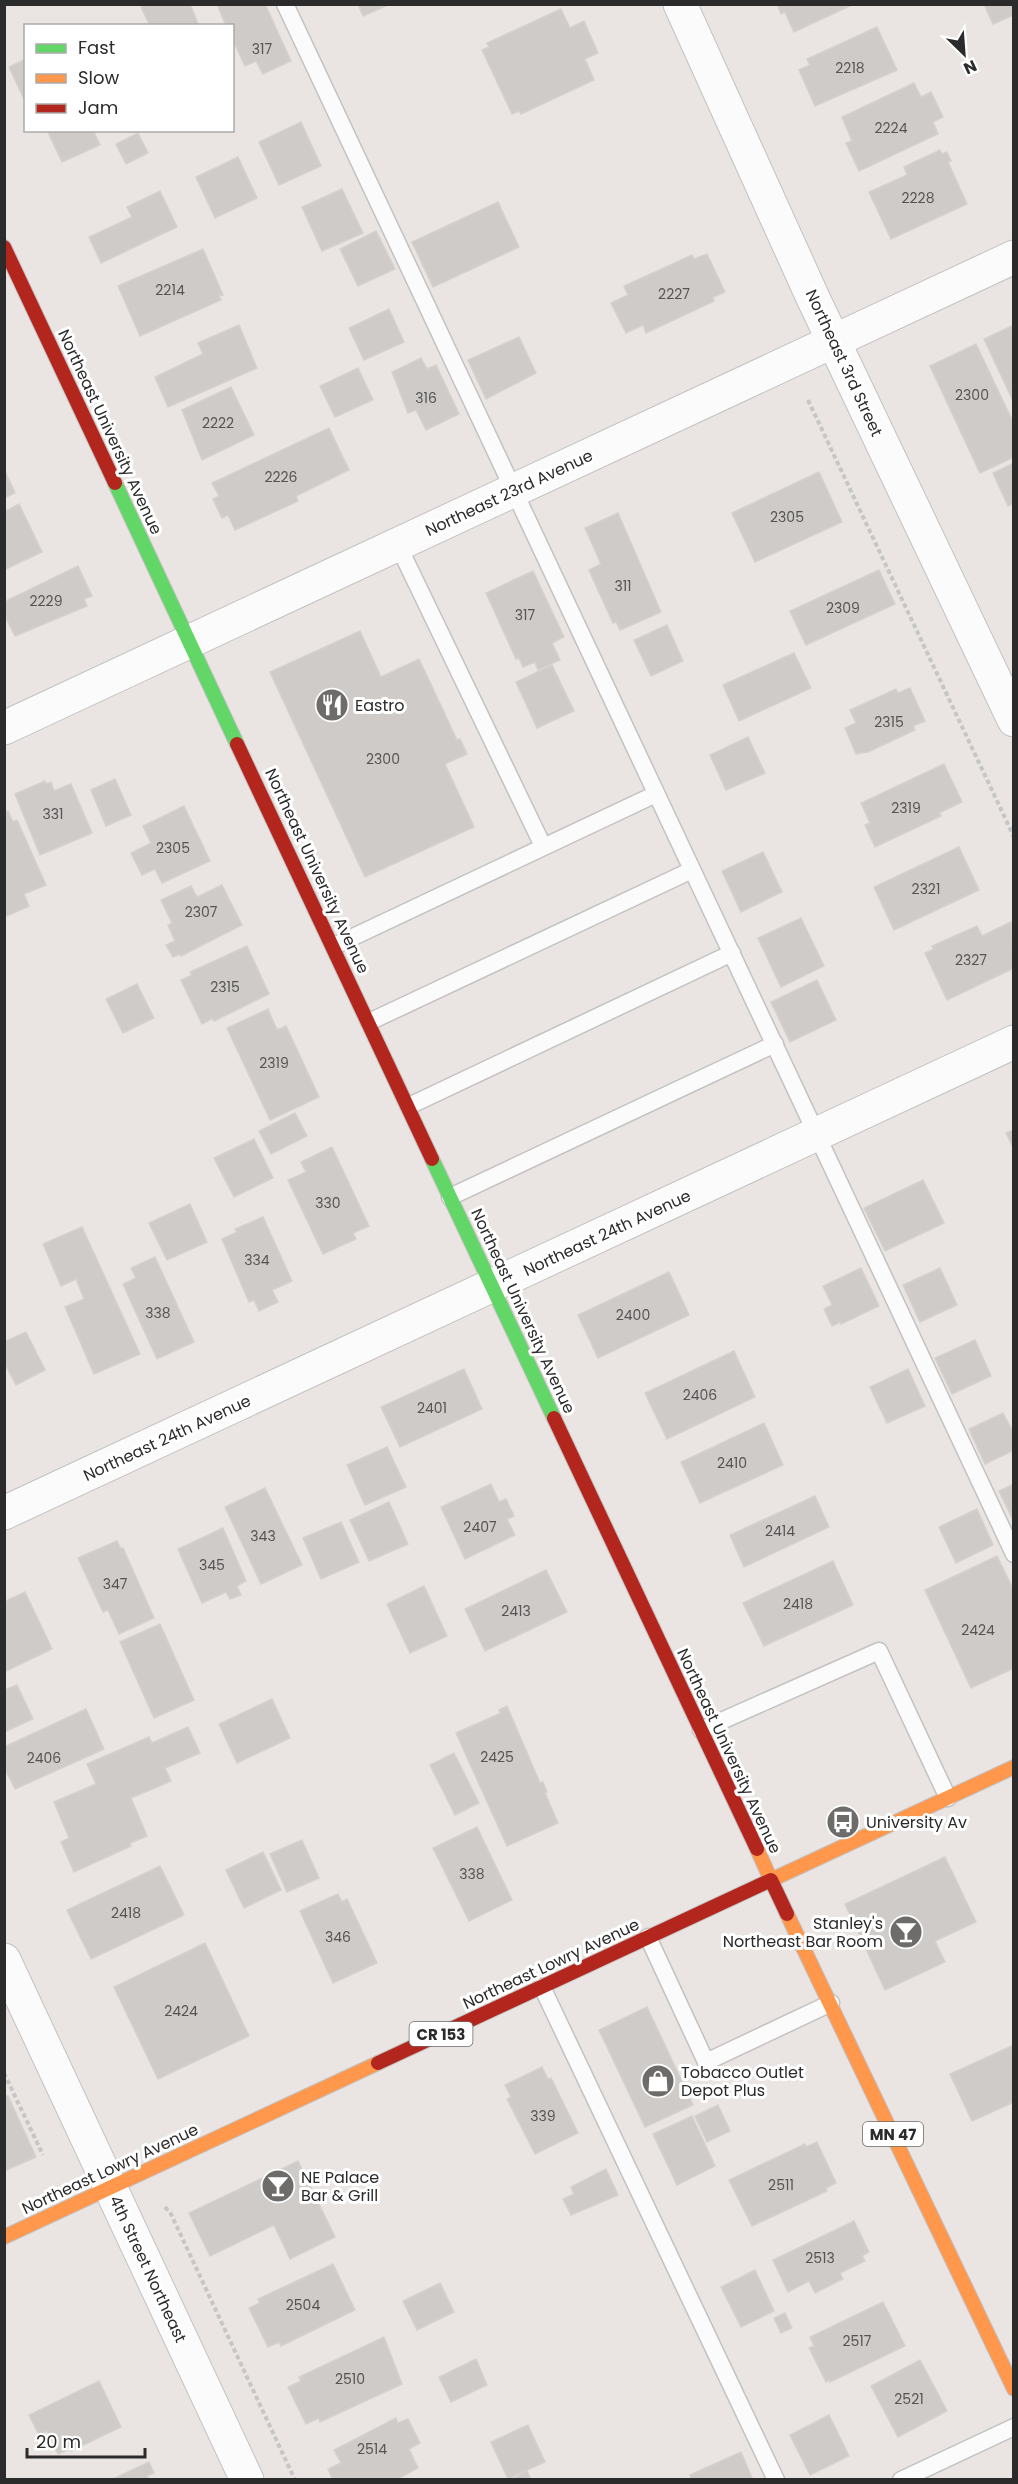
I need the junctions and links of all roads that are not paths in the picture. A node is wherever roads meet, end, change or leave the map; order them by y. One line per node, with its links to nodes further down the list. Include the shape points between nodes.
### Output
1 (285, 4): 6 (lane)
2 (680, 4): 5 (street, Northeast 3rd Street)
3 (4, 247): 8 (main road, Northeast University Avenue / MN 47)
4 (1014, 257): 5 (street, Northeast 23rd Avenue)
5 (834, 342): 6 (street, Northeast 23rd Avenue); 9 (street, Northeast 3rd Street)
6 (512, 491): 7 (street, Northeast 23rd Avenue); 11 (lane)
7 (398, 545): 8 (street, Northeast 23rd Avenue); 12 (lane)
8 (191, 643): 10 (street, Northeast 23rd Avenue); 14 (main road, Northeast University Avenue / MN 47)
9 (1014, 720)
10 (4, 728)
11 (656, 794): 12 (lane); 13 (lane)
12 (543, 846): 14 (lane)
13 (692, 870): 15 (lane); 16 (lane)
14 (334, 946): 16 (main road, Northeast University Avenue / MN 47)
15 (732, 953): 18 (lane); 19 (lane)
16 (369, 1022): 19 (main road, Northeast University Avenue / MN 47)
17 (1014, 1042): 20 (street, Northeast 24th Avenue)
18 (775, 1044): 20 (lane); 21 (lane)
19 (409, 1106): 21 (main road, Northeast University Avenue / MN 47)
20 (818, 1133): 22 (street, Northeast 24th Avenue); 24 (lane)
21 (450, 1197): 22 (main road, Northeast University Avenue / MN 47)
22 (494, 1287): 23 (street, Northeast 24th Avenue); 25 (main road, Northeast University Avenue / MN 47)
23 (4, 1513)
24 (1014, 1554)
25 (701, 1730): 27 (lane, via 879,1652); 28 (main road, Northeast University Avenue / MN 47)
26 (1014, 1767): 27 (main road, Northeast Lowry Avenue / CR 153)
27 (948, 1798): 28 (main road, Northeast Lowry Avenue / CR 153)
28 (771, 1880): 29 (main road, Northeast Lowry Avenue / CR 153); 32 (main road, Northeast University Avenue / MN 47)
29 (648, 1937): 31 (main road, Northeast Lowry Avenue / CR 153); 32 (lane, via 706,2062)
30 (4, 1960): 33 (street, 4th Street Northeast)
31 (542, 1987): 33 (main road, Northeast Lowry Avenue / CR 153); 38 (lane)
32 (831, 2003): 35 (main road, Northeast University Avenue / MN 47)
33 (110, 2187): 34 (main road, Northeast Lowry Avenue / CR 153); 37 (street, 4th Street Northeast)
34 (4, 2237)
35 (1014, 2389)
36 (1014, 2427): 39 (lane)
37 (247, 2480)
38 (776, 2480)
39 (901, 2480)

